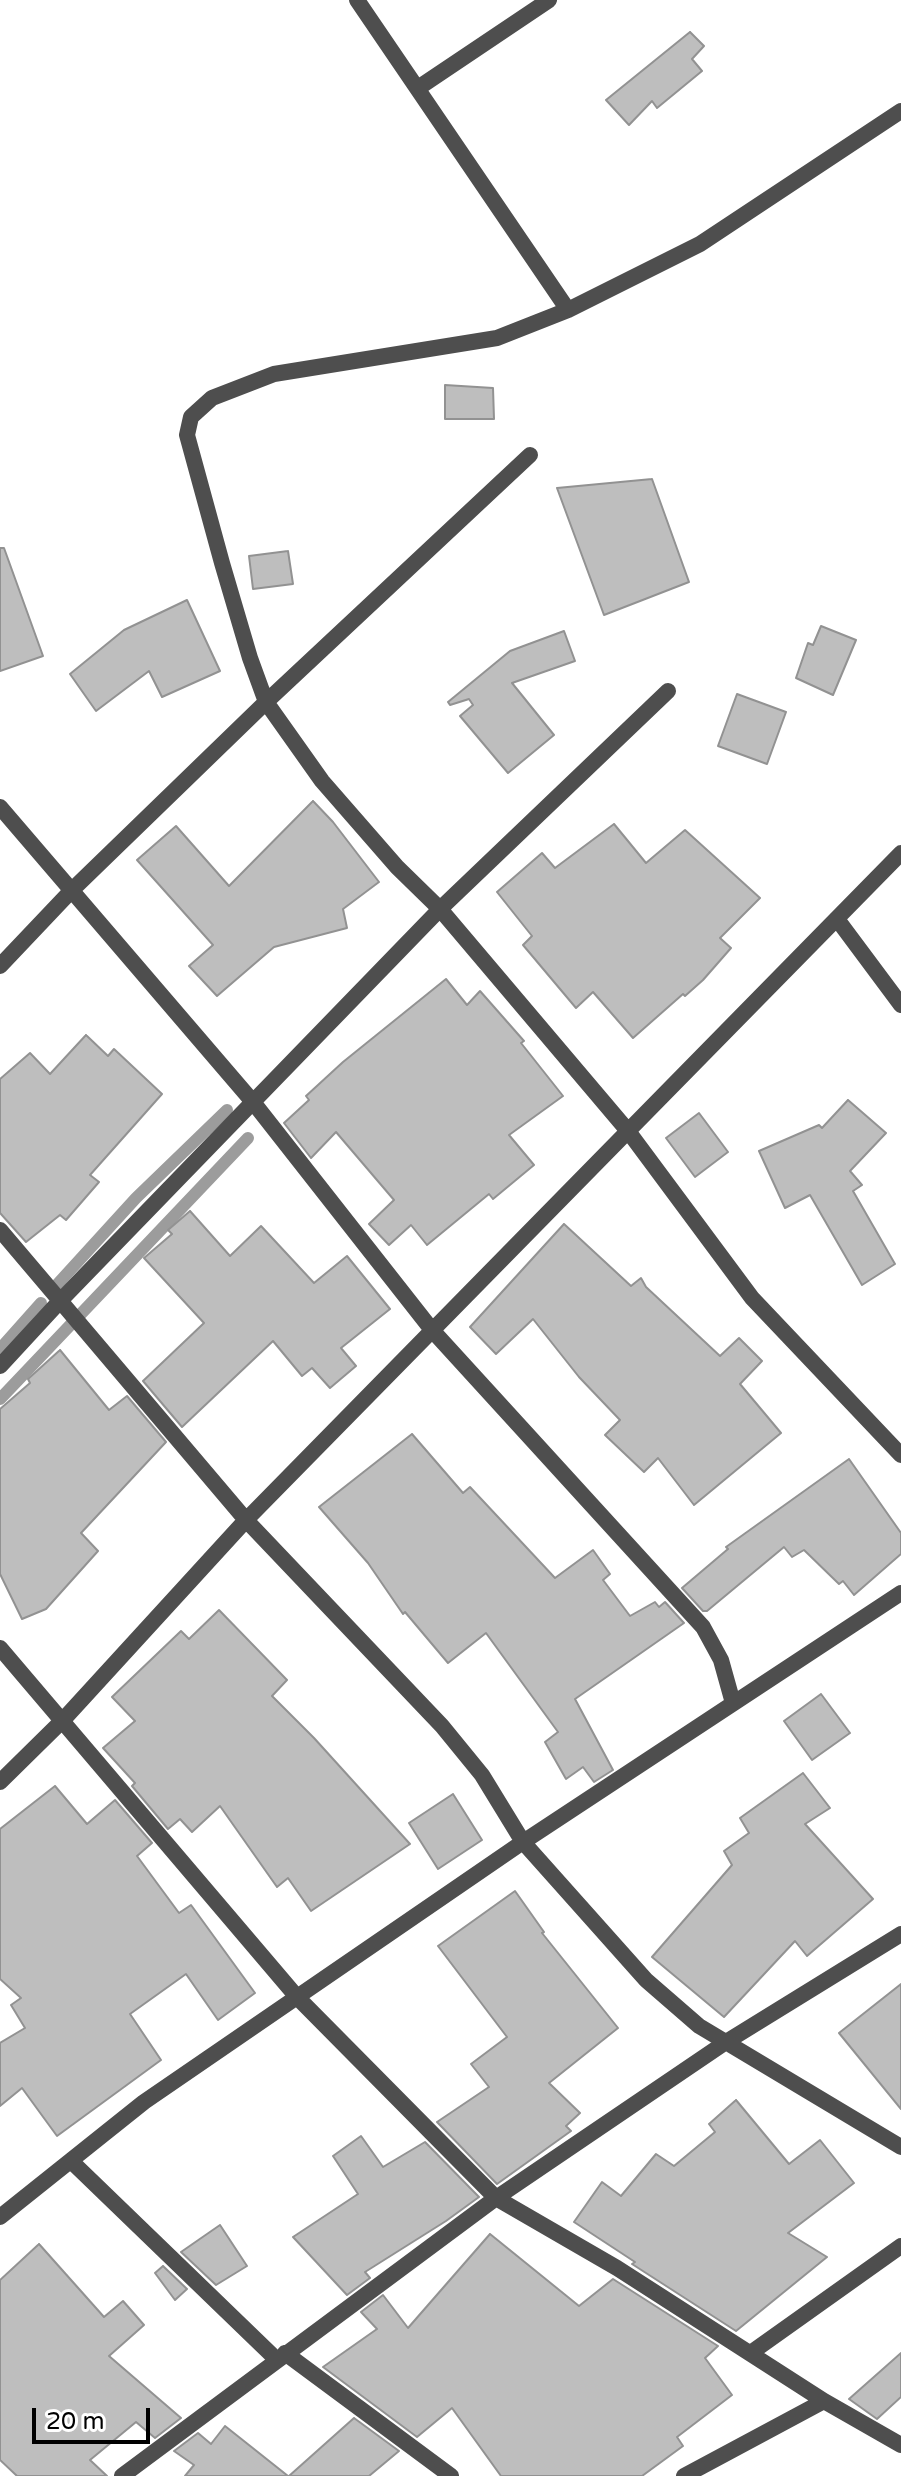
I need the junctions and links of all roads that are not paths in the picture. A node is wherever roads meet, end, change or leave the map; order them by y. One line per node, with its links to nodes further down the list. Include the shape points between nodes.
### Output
1 (357, 0): 3 (street)
2 (549, 0): 3 (street)
3 (418, 88): 5 (street)
4 (901, 111): 5 (street, via 700,244)
5 (568, 310): 8 (street, via 497,338 274,374 212,398 191,417 187,435)
6 (530, 455): 8 (street)
7 (668, 691): 12 (street)
8 (266, 702): 11 (street); 12 (street, via 322,781)
9 (0, 807): 11 (street)
10 (901, 853): 13 (street)
11 (72, 890): 14 (street); 16 (street)
12 (440, 909): 16 (street); 17 (street)
13 (837, 919): 15 (street); 17 (street)
14 (0, 966)
15 (901, 1005)
16 (253, 1102): 19 (street); 20 (street)
17 (628, 1131): 20 (street); 22 (street, via 752,1298)
18 (0, 1230): 19 (street)
19 (60, 1301): 21 (street); 23 (street)
20 (432, 1330): 23 (street); 26 (street, via 703,1627 721,1660)
21 (0, 1366)
22 (901, 1455)
23 (246, 1520): 27 (street); 29 (street, via 442,1726 482,1775)
24 (901, 1593): 26 (street)
25 (0, 1648): 27 (street)
26 (733, 1703): 29 (street)
27 (63, 1720): 28 (street); 31 (street)
28 (0, 1782)
29 (523, 1842): 31 (street); 32 (street, via 646,1980)
30 (901, 1934): 32 (street)
31 (297, 1997): 34 (street, via 144,2102); 35 (street)
32 (726, 2042): 33 (street); 35 (street)
33 (901, 2147)
34 (71, 2161): 36 (street); 39 (street)
35 (496, 2198): 38 (street); 39 (street)
36 (0, 2217)
37 (901, 2246): 38 (street)
38 (752, 2352): 40 (street)
39 (281, 2356): 42 (street); 43 (street)
40 (824, 2401): 41 (street); 44 (street)
41 (901, 2445)
42 (122, 2476)
43 (451, 2476)
44 (684, 2476)

